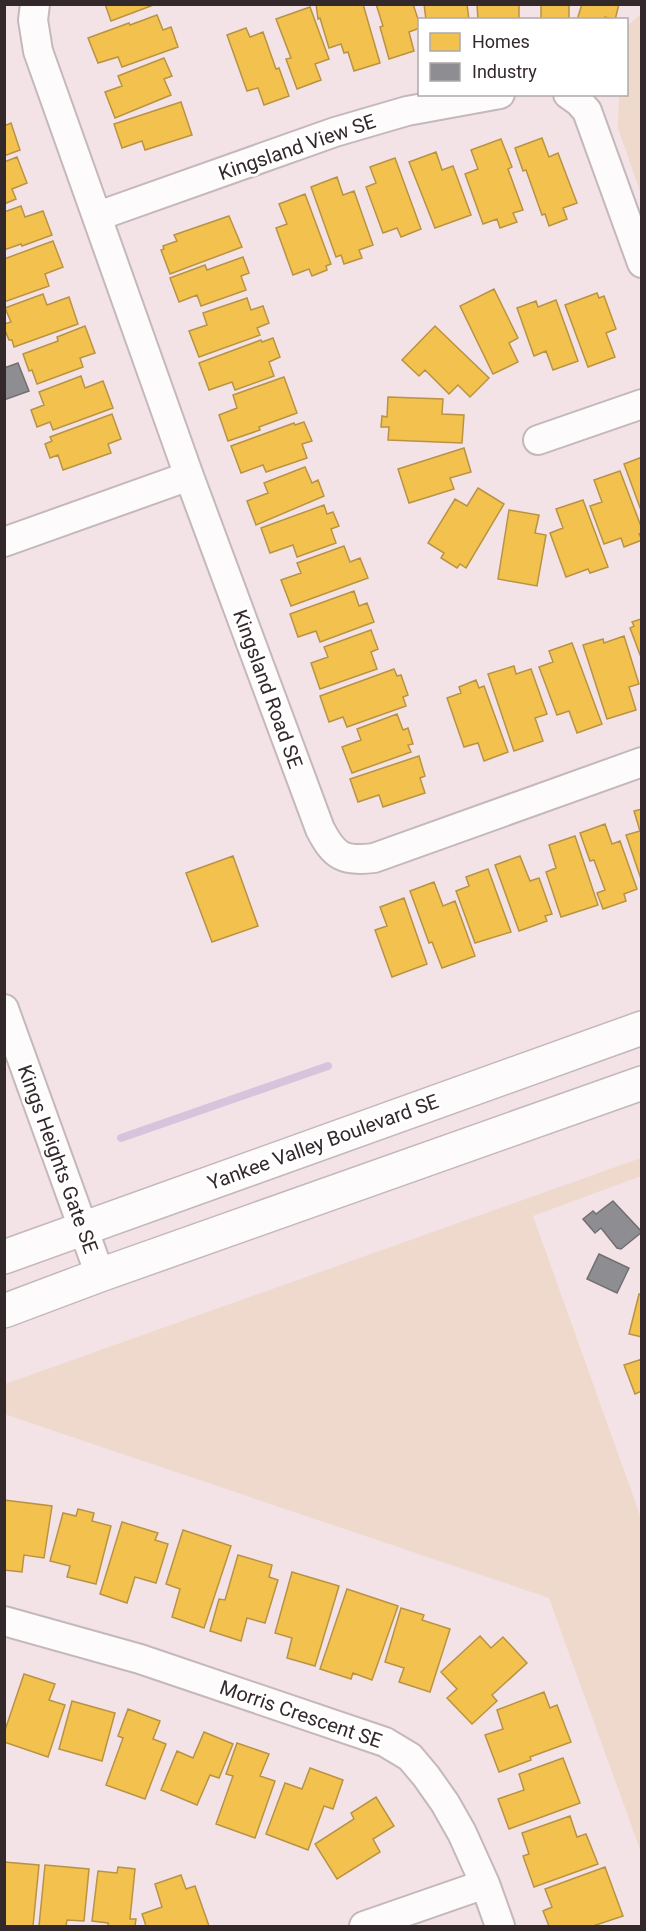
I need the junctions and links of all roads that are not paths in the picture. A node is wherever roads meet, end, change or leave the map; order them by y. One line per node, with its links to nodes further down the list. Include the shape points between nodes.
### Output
1 (35, 4): 4 (street, Kingsland Road SE, via 33,20 38,51)
2 (489, 96): 4 (street, Kingsland View SE, via 407,111 335,132)
3 (571, 96): 5 (street, via 587,111)
4 (98, 216): 8 (street, Kingsland Road SE)
5 (642, 263)
6 (642, 404): 7 (street)
7 (538, 440)
8 (189, 476): 9 (street); 10 (street, Kingsland Road SE, via 320,829 329,847 341,856 374,858)
9 (4, 542)
10 (642, 762)
11 (4, 1009): 14 (street, Kings Heights Gate SE)
12 (642, 1028): 14 (street, Yankee Valley Boulevard SE)
13 (642, 1083): 16 (street)
14 (83, 1228): 15 (street, Yankee Valley Boulevard SE); 16 (street, Kings Heights Gate SE)
15 (4, 1257)
16 (100, 1275): 17 (street)
17 (4, 1311)
18 (4, 1621): 19 (street, Morris Crescent SE, via 140,1659 386,1742 410,1757 426,1776 462,1833)
19 (485, 1884): 20 (street); 21 (street, Morris Crescent SE)
20 (364, 1926)
21 (500, 1926)

